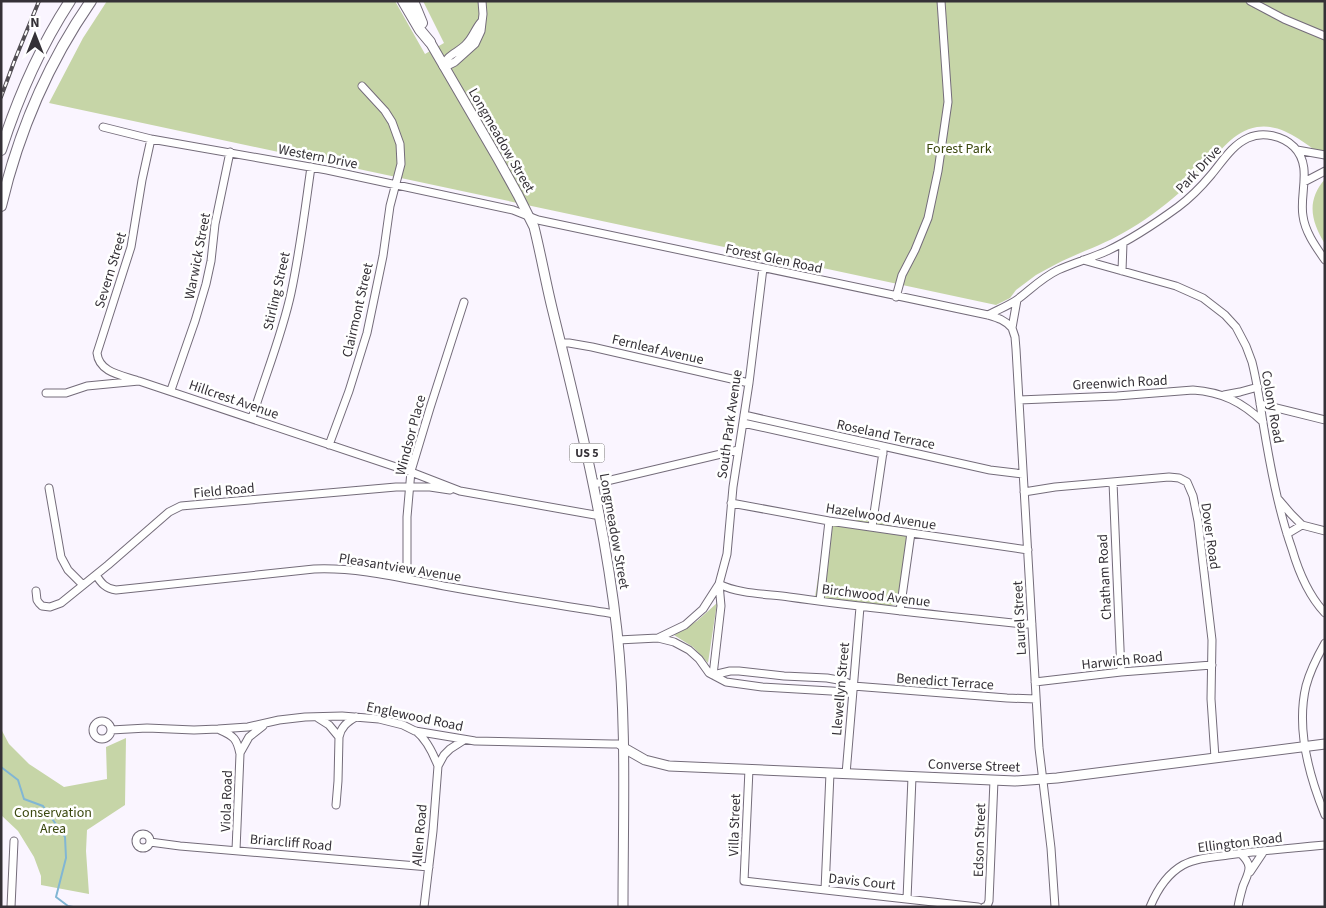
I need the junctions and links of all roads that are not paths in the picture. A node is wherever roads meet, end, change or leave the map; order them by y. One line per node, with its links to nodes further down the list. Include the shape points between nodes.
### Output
1 (70, 1): 14 (highway, via 27,80)
2 (90, 1): 22 (highway, via 60,50 41,90)
3 (403, 1): 9 (highway, US 5)
4 (413, 1): 9 (highway, US 5)
5 (482, 1): 10 (street, via 481,31 473,47 455,62)
6 (941, 1): 29 (street, via 948,102 938,171 928,218)
7 (1250, 1): 8 (street)
8 (1325, 36)
9 (430, 42): 10 (main road, Longmeadow Street / US 5)
10 (443, 66): 23 (main road, Longmeadow Street / US 5)
11 (362, 86): 20 (street, Clairmont Street, via 385,111 400,144)
12 (103, 128): 13 (street, Western Drive)
13 (151, 138): 16 (street, Western Drive); 35 (street, Severn Street, via 132,247 97,353 104,368)
14 (1, 150)
15 (1297, 150): 17 (street); 21 (street, via 1302,159); 24 (street, Park Drive, via 1277,137 1261,135 1246,139 1186,201)
16 (230, 152): 18 (street, Western Drive); 38 (street, Warwick Street, via 206,284)
17 (1325, 155)
18 (311, 167): 20 (street, Western Drive); 44 (street, Stirling Street, via 291,293)
19 (1325, 171): 21 (street)
20 (396, 181): 23 (street, Western Drive); 48 (street, Clairmont Street, via 367,333)
21 (1304, 182): 26 (street, via 1303,218 1309,235)
22 (1, 206)
23 (527, 215): 27 (street, Forest Glen Road, via 544,222); 34 (main road, Longmeadow Street / US 5, via 534,227)
24 (1123, 243): 25 (street, Park Drive); 28 (street)
25 (1083, 260): 28 (street, Colony Road); 30 (street, Park Drive, via 1056,271)
26 (1325, 260)
27 (763, 268): 29 (street, Forest Glen Road); 36 (street, South Park Avenue)
28 (1122, 271): 37 (street, Colony Road, via 1183,288 1225,315 1246,346)
29 (896, 296): 32 (street, Forest Glen Road)
30 (1017, 300): 32 (street, Park Drive); 33 (street)
31 (464, 302): 51 (street, Windsor Place)
32 (988, 315): 33 (street, Forest Glen Road, via 1001,318)
33 (1012, 328): 41 (street, Laurel Street)
34 (561, 343): 36 (street, Fernleaf Avenue, via 592,347); 54 (main road, Longmeadow Street / US 5)
35 (139, 380): 38 (street, Hillcrest Avenue); 39 (street, Hillcrest Avenue, via 87,386 66,393)
36 (749, 383): 43 (street, South Park Avenue)
37 (1258, 387): 40 (street, Greenwich Road); 42 (street, Colony Road)
38 (171, 390): 44 (street, Hillcrest Avenue)
39 (46, 393)
40 (1222, 395): 41 (street, Greenwich Road, via 1193,390); 46 (street, Greenwich Road, via 1251,410)
41 (1019, 400): 52 (street, Laurel Street)
42 (1260, 404): 45 (street); 46 (street, Colony Road)
43 (744, 414): 47 (street, South Park Avenue); 50 (street, Roseland Terrace)
44 (252, 418): 48 (street, Hillcrest Avenue)
45 (1325, 420)
46 (1263, 422): 59 (street, Colony Road)
47 (742, 424): 49 (street, South Park Avenue); 50 (street)
48 (330, 444): 51 (street, Hillcrest Avenue)
49 (738, 450): 54 (street); 60 (street, South Park Avenue)
50 (884, 450): 52 (street, Roseland Terrace); 64 (street)
51 (411, 472): 55 (street, Windsor Place); 57 (street, Field Road)
52 (1023, 474): 58 (street, Laurel Street)
53 (1113, 482): 58 (street, Dover Road); 83 (street, Dover Road, via 1175,477 1185,480 1190,488 1198,521); 84 (street, Chatham Road)
54 (594, 484): 61 (main road, Longmeadow Street / US 5)
55 (409, 487): 57 (street, Field Road); 69 (street, Field Road, via 177,507); 70 (street, Windsor Place)
56 (49, 488): 72 (street, via 61,556 68,570)
57 (460, 491): 61 (street, Field Road)
58 (1024, 492): 68 (street, Laurel Street)
59 (1278, 498): 63 (street); 67 (street, Colony Road)
60 (731, 503): 62 (street, Hazelwood Avenue); 71 (street, South Park Avenue, via 727,554)
61 (600, 515): 78 (main road, Longmeadow Street / US 5)
62 (830, 521): 64 (street, Hazelwood Avenue); 74 (street)
63 (1302, 525): 65 (street); 67 (street)
64 (872, 527): 66 (street, Hazelwood Avenue)
65 (1325, 531)
66 (910, 533): 68 (street, Hazelwood Avenue); 76 (street)
67 (1287, 534): 77 (street, Colony Road, via 1305,585)
68 (1028, 550): 79 (street, Laurel Street)
69 (96, 575): 70 (street, Pleasantview Avenue, via 106,587 116,590 328,568); 72 (street, Field Road)
70 (407, 579): 78 (street, Pleasantview Avenue)
71 (719, 584): 74 (street, Birchwood Avenue, via 726,588); 80 (street, South Park Avenue, via 698,615); 85 (street, South Park Avenue, via 721,606)
72 (83, 585): 73 (street, Field Road, via 61,603 50,607 38,604)
73 (36, 591)
74 (820, 601): 75 (street, Birchwood Avenue)
75 (860, 607): 76 (street, Birchwood Avenue); 87 (street, Llewellyn Street)
76 (900, 611): 79 (street, Birchwood Avenue)
77 (1325, 613)
78 (615, 614): 81 (main road, Longmeadow Street / US 5)
79 (1032, 624): 86 (street, Laurel Street)
80 (658, 638): 81 (street, South Park Avenue); 85 (street, Benedict Terrace, via 689,650)
81 (618, 640): 99 (main road, Longmeadow Street / US 5)
82 (1325, 643): 98 (street, via 1306,685 1303,707)
83 (1212, 665): 84 (street, Harwich Road); 101 (street, Dover Road)
84 (1121, 672): 86 (street, Harwich Road)
85 (713, 675): 87 (street, Benedict Terrace, via 739,671 827,678); 87 (street, Benedict Terrace, via 726,682 762,686 843,692)
86 (1035, 682): 88 (street, Laurel Street)
87 (853, 686): 88 (street, Benedict Terrace); 105 (street, Llewellyn Street)
88 (1036, 699): 108 (street, Laurel Street)
89 (315, 717): 90 (street, Englewood Road); 91 (street, Englewood Road); 95 (street, via 329,725)
90 (357, 717): 94 (street, Englewood Road, via 395,722); 95 (street, via 345,724)
91 (268, 723): 92 (street, Englewood Road); 100 (street, Viola Road, via 249,736)
92 (218, 729): 93 (street, Englewood Road); 100 (street, Viola Road, via 235,739)
93 (111, 730)
94 (415, 731): 96 (street, Englewood Road); 102 (street, via 422,736)
95 (339, 737): 109 (street)
96 (464, 740): 99 (street, Englewood Road, via 618,744); 102 (street, via 444,755)
97 (1325, 744): 98 (main road, Converse Street)
98 (1305, 746): 101 (main road, Converse Street); 110 (street, via 1307,762)
99 (624, 748): 103 (main road, Converse Street, via 660,764); 126 (main road, Longmeadow Street / US 5)
100 (240, 754): 114 (street, Viola Road)
101 (1214, 758): 108 (main road, Converse Street)
102 (438, 766): 117 (street, Allen Road)
103 (749, 769): 104 (main road, Converse Street); 119 (street, Villa Street)
104 (830, 773): 105 (main road, Converse Street); 120 (street)
105 (846, 774): 106 (main road, Converse Street)
106 (912, 776): 107 (main road, Converse Street); 121 (street)
107 (994, 780): 108 (main road, Converse Street); 122 (street, Edson Street)
108 (1042, 780): 128 (street, Laurel Street)
109 (336, 805)
110 (1325, 815)
111 (14, 841): 124 (street)
112 (150, 842): 114 (street, Briarcliff Road)
113 (1325, 845): 115 (street, Ellington Road)
114 (236, 850): 117 (street, Briarcliff Road)
115 (1264, 851): 116 (street, Ellington Road); 118 (street)
116 (1240, 853): 118 (street, via 1248,861); 123 (street, Ellington Road, via 1184,864 1166,879)
117 (429, 866): 125 (street, Allen Road)
118 (1250, 872): 129 (street)
119 (744, 881): 120 (street, Davis Court)
120 (826, 890): 121 (street, Davis Court)
121 (907, 899): 127 (street, Davis Court)
122 (986, 904)
123 (1151, 905)
124 (11, 907)
125 (424, 907)
126 (623, 907)
127 (978, 907)
128 (1055, 907)
129 (1238, 907)

